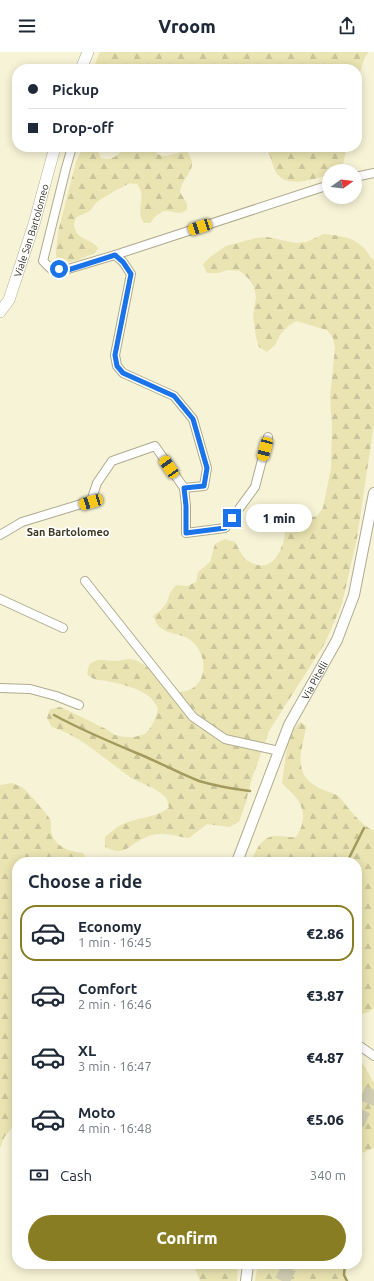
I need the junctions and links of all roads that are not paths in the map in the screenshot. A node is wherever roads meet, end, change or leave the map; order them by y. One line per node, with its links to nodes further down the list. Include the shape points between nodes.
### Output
1 (54, 152): 7 (main road, Viale San Bartolomeo, via 34,224 8,300)
2 (71, 152): 6 (street, via 43,261 50,269 68,270)
3 (374, 173): 4 (street)
4 (362, 176)
5 (322, 187): 6 (street)
6 (115, 255): 9 (street, via 131,274 115,355 117,366 123,373 174,396 193,419 207,468 204,486)
7 (0, 312)
8 (268, 437): 9 (street, via 255,487 225,528 186,533)
9 (184, 488): 11 (street, via 155,446 112,462 98,482 91,502 22,522)
10 (374, 493): 17 (street, Via Pitelli, via 354,595 340,634 289,725)
11 (0, 535)
12 (85, 581): 17 (street, via 193,717 225,739)
13 (0, 599): 14 (street)
14 (64, 628)
15 (0, 688): 16 (street, via 30,689)
16 (78, 705)
17 (279, 752): 18 (street, Via Pitelli)
18 (239, 857)
19 (362, 1048): 20 (street)
20 (374, 1056)
21 (247, 1269): 22 (street)
22 (246, 1281)

